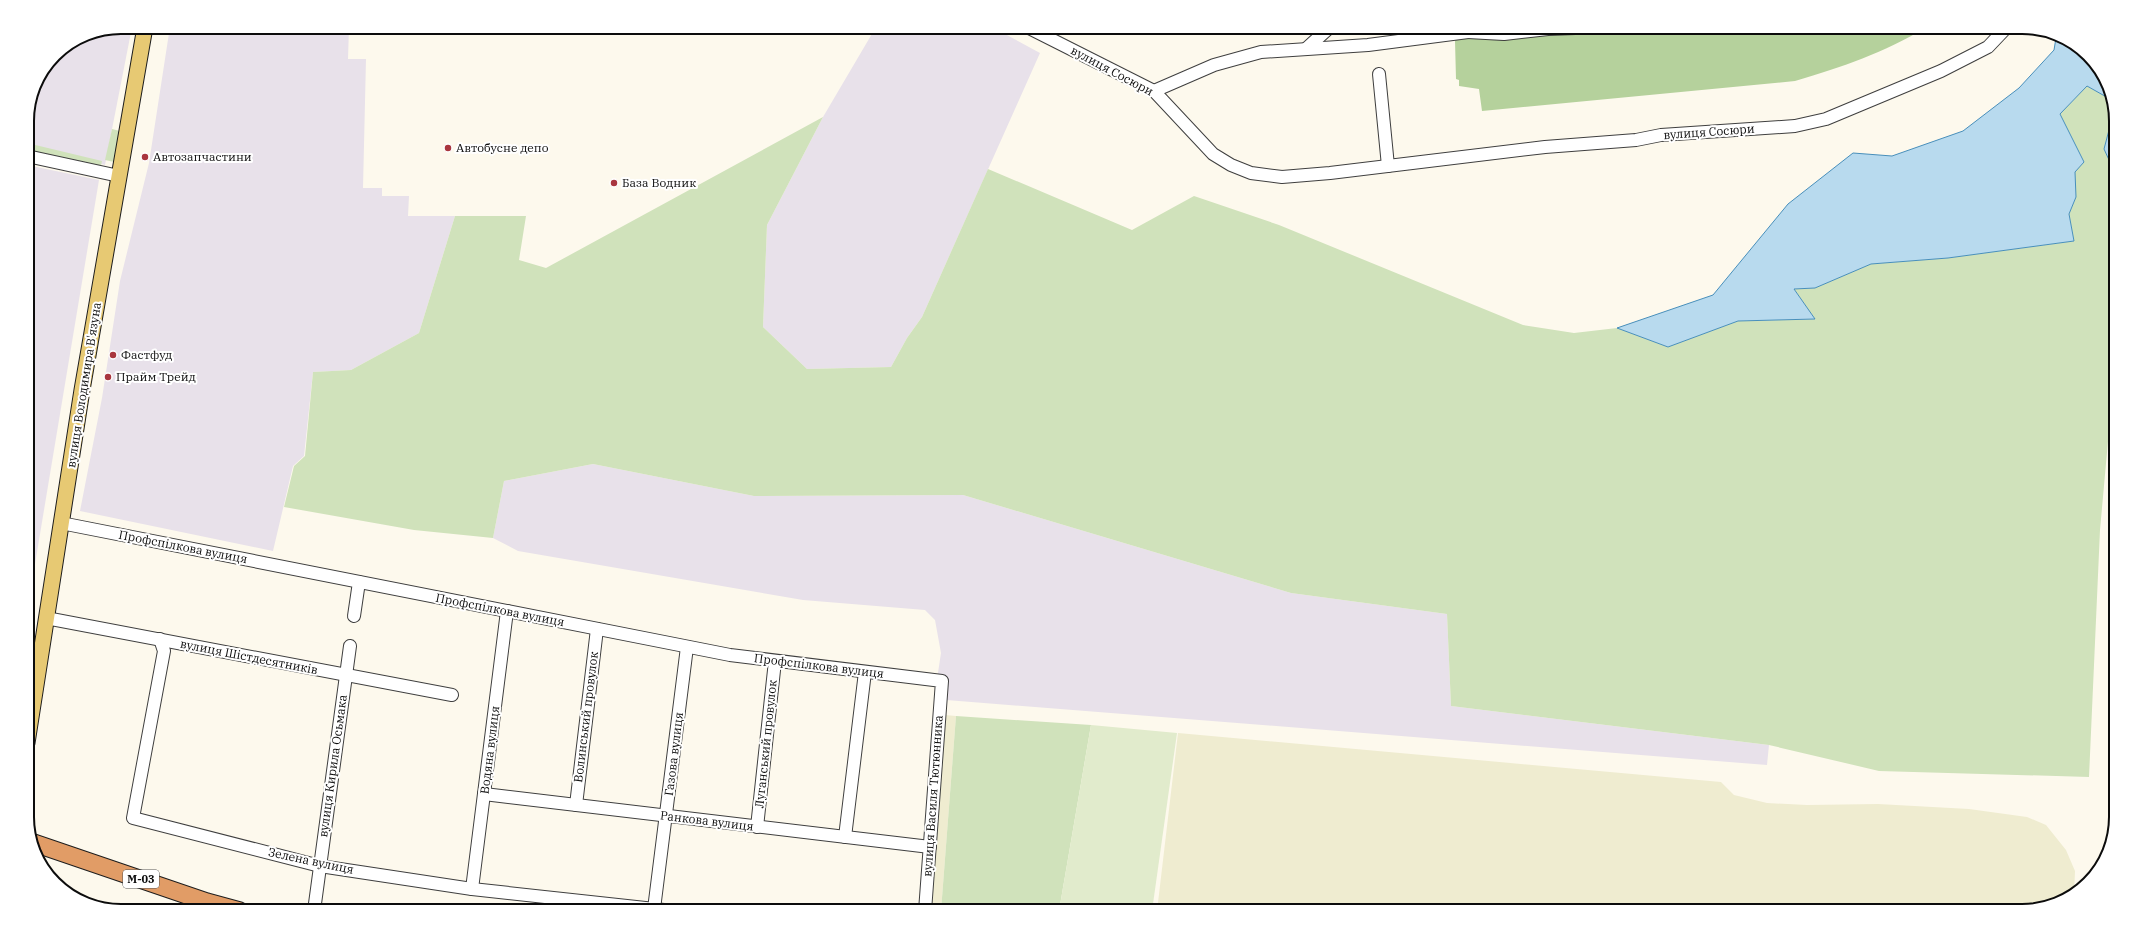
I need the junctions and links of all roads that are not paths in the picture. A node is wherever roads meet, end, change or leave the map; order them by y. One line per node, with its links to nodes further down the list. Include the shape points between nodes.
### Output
1 (144, 34): 11 (main road, вулиця Володимира В'язуна)
2 (1040, 34): 8 (street, вулиця Сосюри)
3 (1322, 34): 6 (street)
4 (1440, 34): 6 (street, via 1368,45)
5 (2000, 34): 10 (street, вулиця Сосюри, via 1988,47 1941,71 1820,120 1795,126 1661,135 1636,140 1546,147)
6 (1307, 48): 8 (street, via 1260,52 1214,65)
7 (1379, 74): 10 (street)
8 (1154, 91): 10 (street, вулиця Сосюри, via 1214,154 1230,165 1251,173 1282,177)
9 (34, 158): 11 (street)
10 (1388, 166)
11 (119, 176): 12 (main road, вулиця Володимира В'язуна)
12 (61, 523): 13 (street, Профспілкова вулиця); 16 (main road, вулиця Володимира В'язуна)
13 (359, 582): 14 (street, Профспілкова вулиця); 15 (street)
14 (507, 611): 17 (street, Профспілкова вулиця); 27 (street, Водяна вулиця)
15 (354, 616)
16 (46, 618): 18 (street, вулиця Шістдесятників); 26 (main road, вулиця Володимира В'язуна)
17 (597, 629): 20 (street, Профспілкова вулиця); 28 (street, Волинський провулок)
18 (160, 639): 23 (street, вулиця Шістдесятників); 34 (street, Зелена вулиця, via 164,651 133,818)
19 (350, 646): 23 (street, вулиця Кирила Осьмака)
20 (687, 647): 21 (street, Профспілкова вулиця); 29 (street, Газова вулиця)
21 (775, 661): 22 (street, Профспілкова вулиця); 30 (street, Луганський провулок)
22 (865, 672): 24 (street, Профспілкова вулиця); 31 (street)
23 (346, 675): 25 (street, вулиця Шістдесятників); 34 (street, вулиця Кирила Осьмака)
24 (942, 681): 33 (street, вулиця Василя Тютюнника)
25 (452, 695)
26 (34, 697)
27 (484, 794): 28 (street, Ранкова вулиця); 35 (street, Водяна вулиця)
28 (576, 805): 29 (street, Ранкова вулиця)
29 (667, 816): 30 (street, Ранкова вулиця); 39 (street, Газова вулиця)
30 (757, 827): 31 (street, Ранкова вулиця)
31 (845, 837): 33 (street, Ранкова вулиця)
32 (39, 844): 36 (highway, М-03)
33 (930, 847): 40 (street, вулиця Василя Тютюнника)
34 (320, 866): 35 (street, Зелена вулиця); 37 (street, вулиця Кирила Осьмака)
35 (472, 889): 38 (street, Зелена вулиця)
36 (214, 904)
37 (315, 904)
38 (608, 904)
39 (655, 904)
40 (926, 904)

